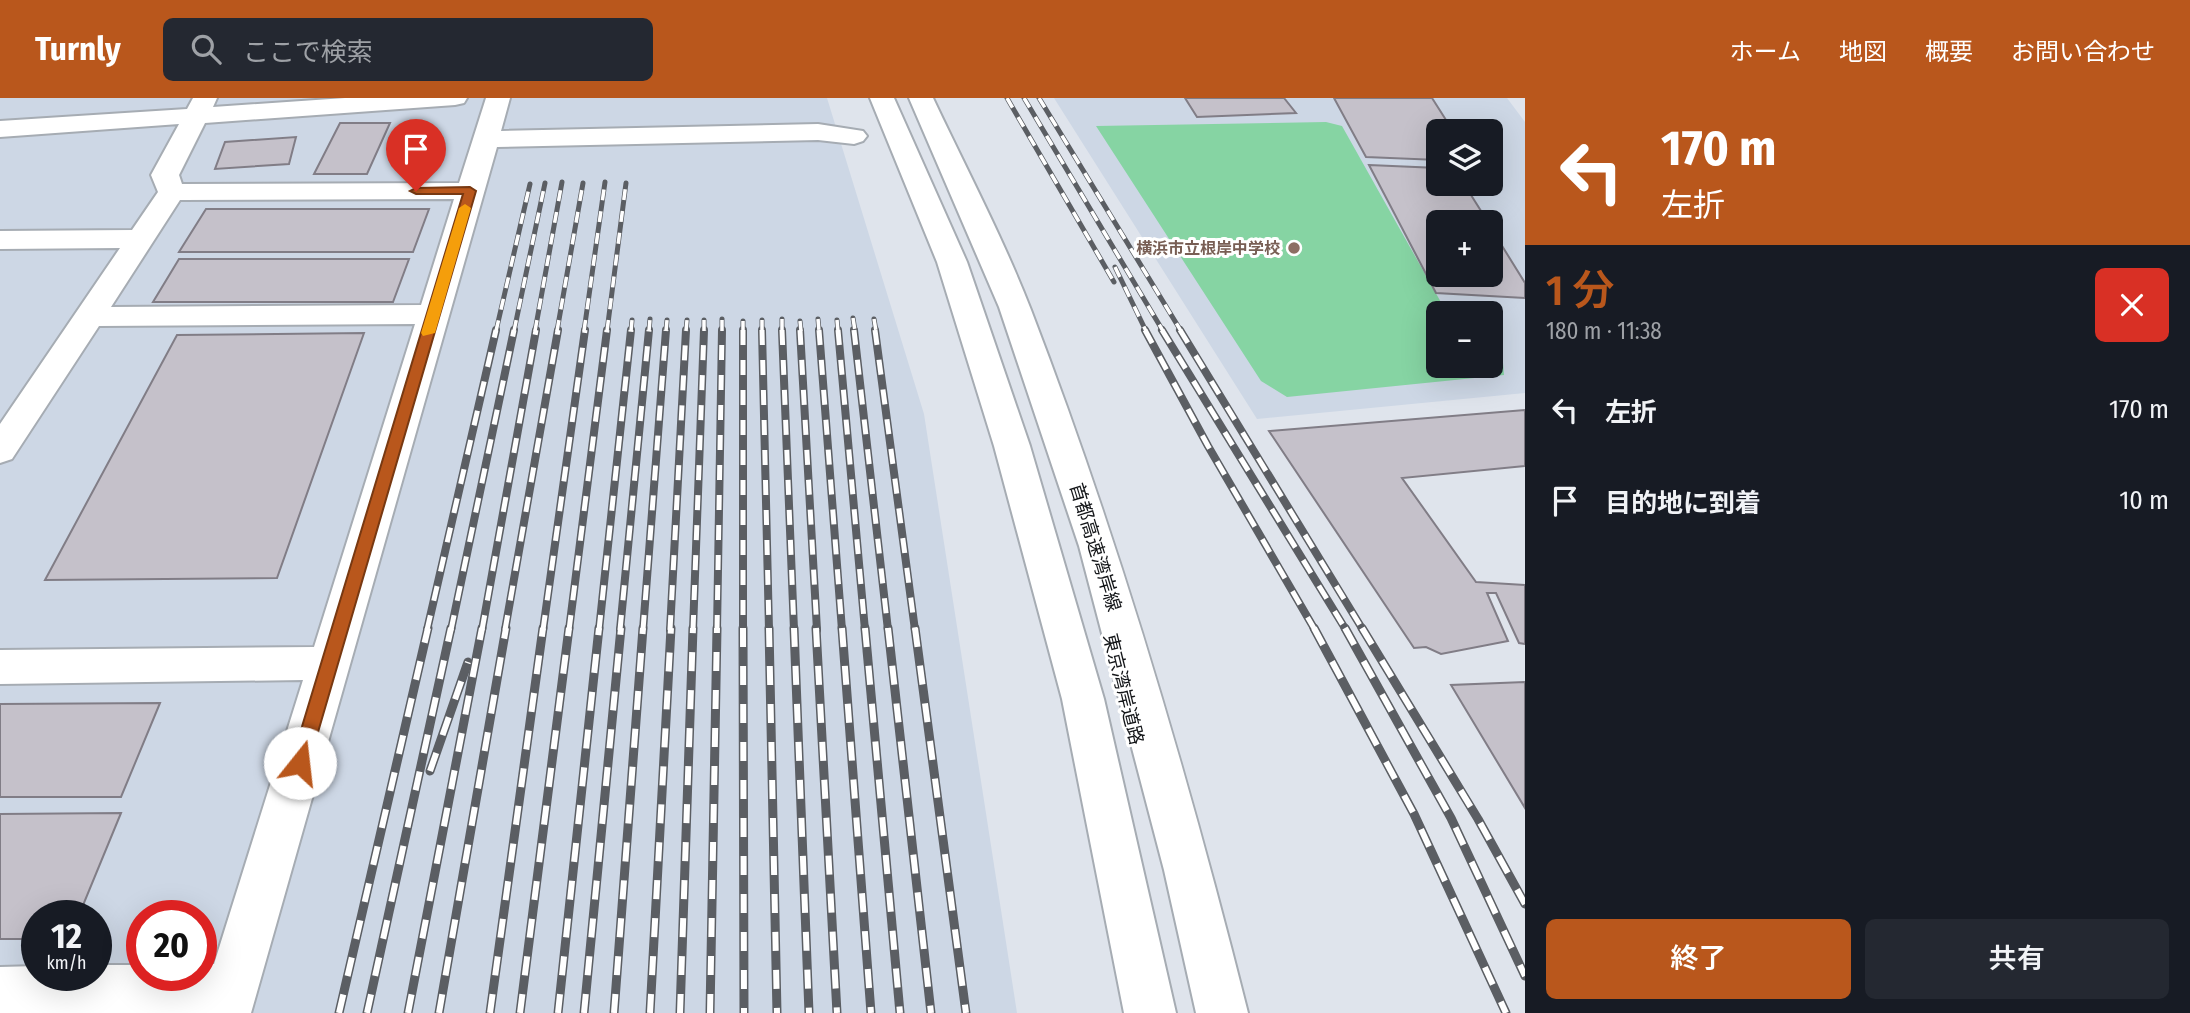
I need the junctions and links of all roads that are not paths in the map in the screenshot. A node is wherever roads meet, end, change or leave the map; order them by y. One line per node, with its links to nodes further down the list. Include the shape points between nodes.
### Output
1 (455, 98): 7 (main road)
2 (498, 98): 10 (main road)
3 (872, 98): 22 (main road, via 931,235 978,379 1045,615)
4 (882, 98): 23 (main road, via 952,262 1012,446 1083,699)
5 (914, 98): 24 (main road, 東京湾岸道路, via 1005,308 1064,476 1100,597)
6 (921, 98): 25 (main road, 首都高速湾岸線, via 1014,307 1098,546 1188,870)
7 (202, 107): 8 (main road); 12 (main road, via 165,175)
8 (0, 129)
9 (853, 136): 10 (main road, via 818,132)
10 (485, 139): 11 (main road)
11 (470, 191): 12 (main road); 15 (main road)
12 (172, 192): 13 (main road)
13 (141, 239): 14 (main road); 16 (main road)
14 (0, 240)
15 (434, 314): 16 (main road); 18 (main road)
16 (89, 317): 17 (main road)
17 (0, 451)
18 (330, 663): 19 (main road); 21 (main road)
19 (0, 667)
20 (0, 992): 21 (main road)
21 (229, 1001)
22 (1129, 1013)
23 (1150, 1013)
24 (1203, 1013)
25 (1222, 1013)

